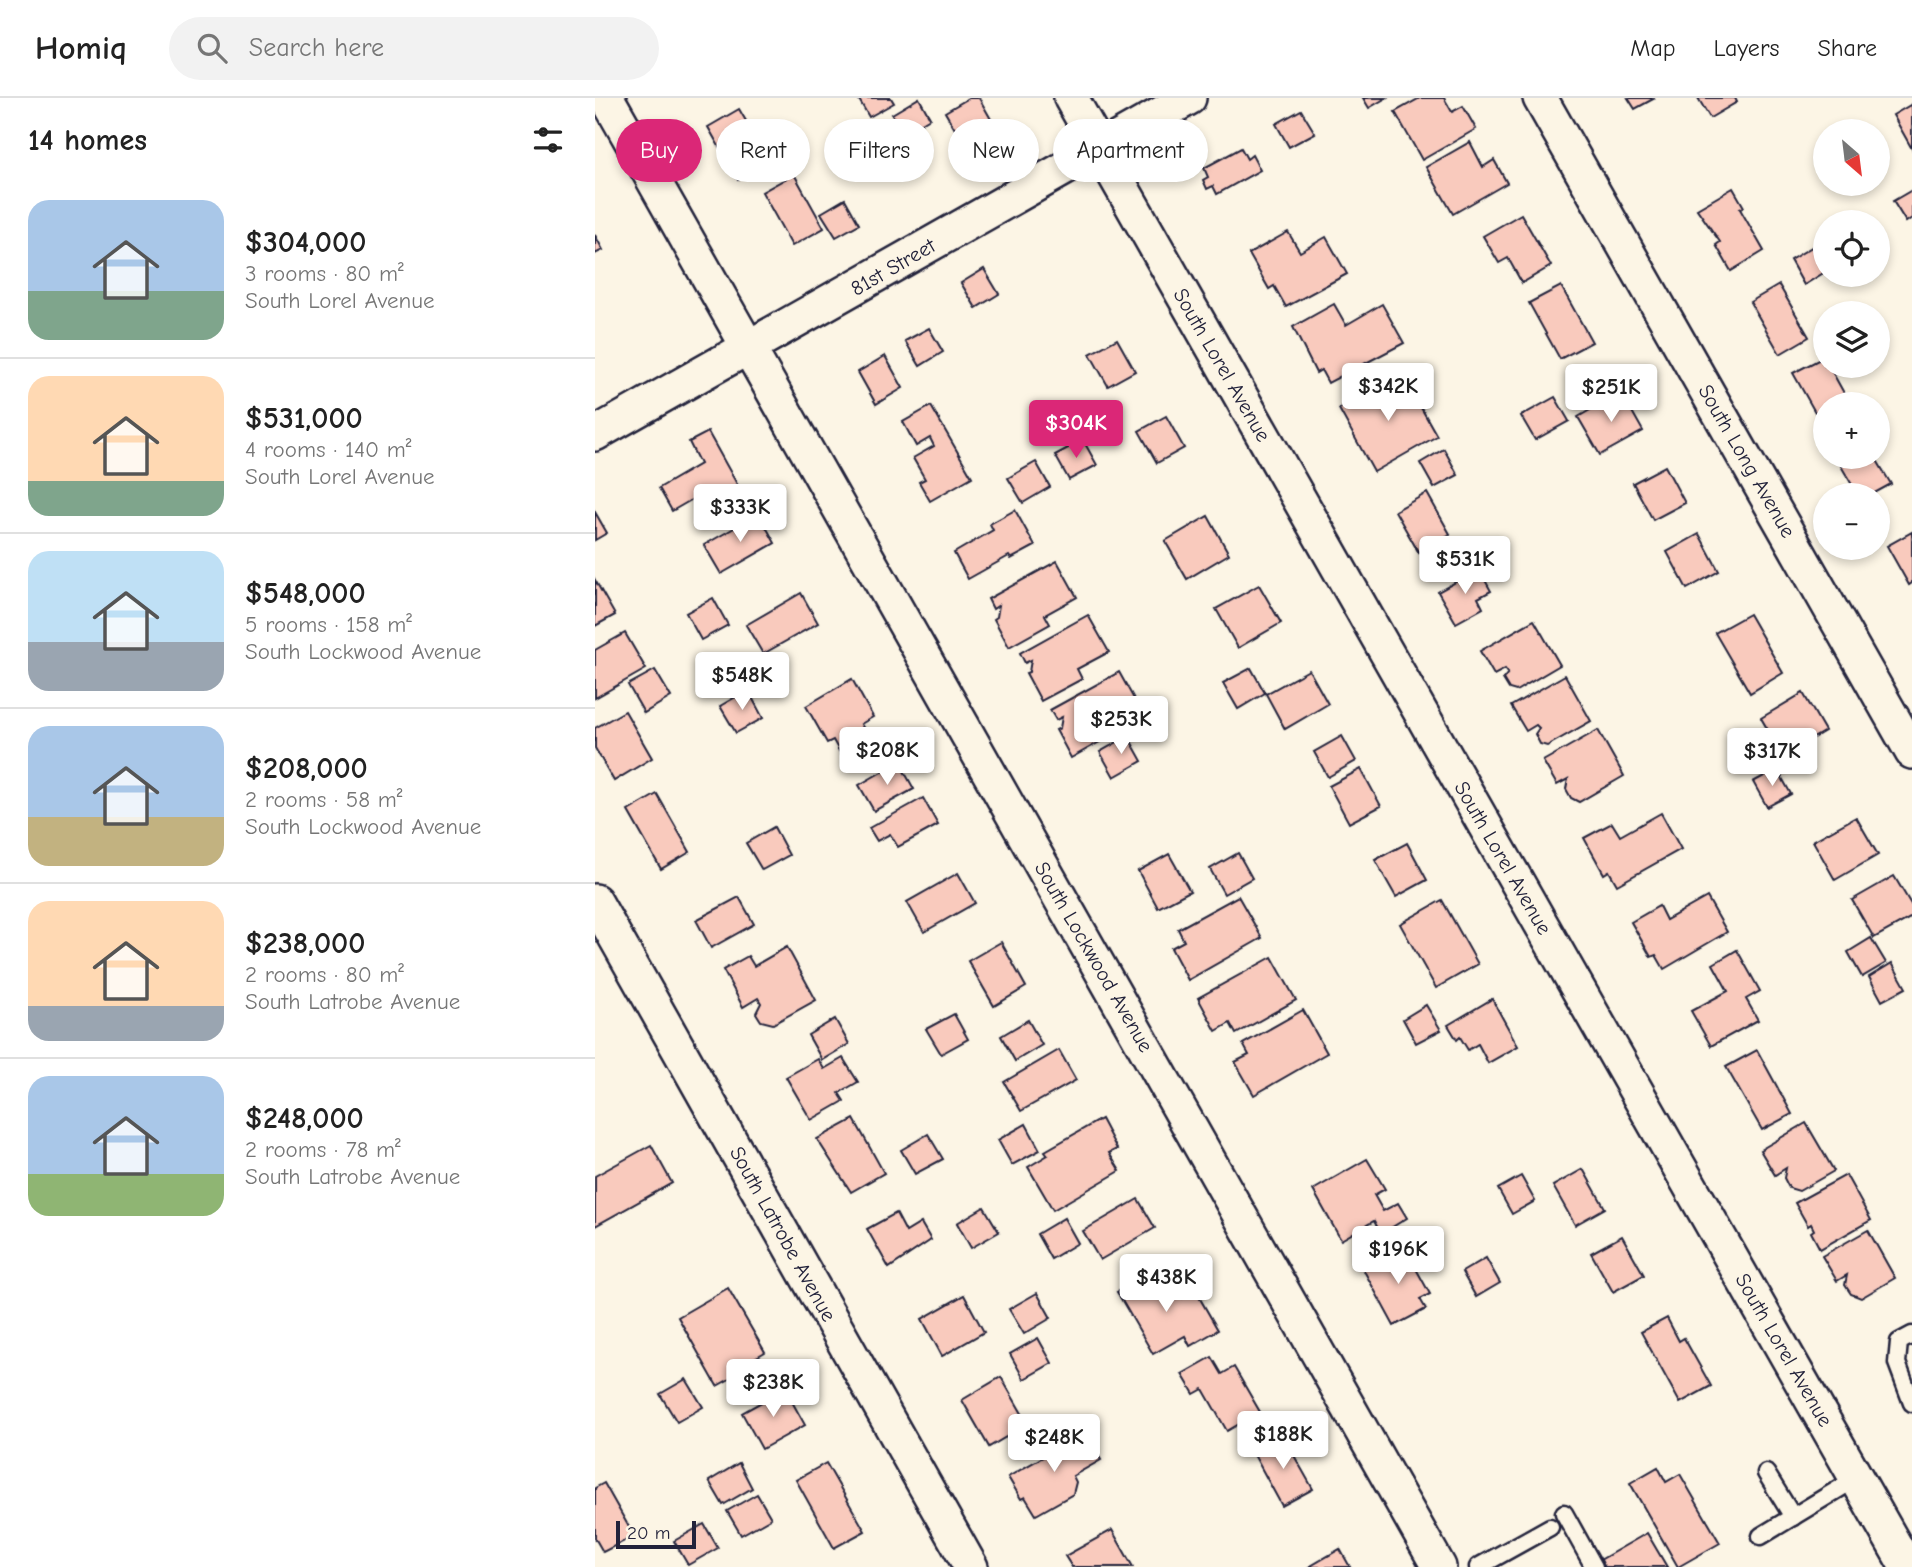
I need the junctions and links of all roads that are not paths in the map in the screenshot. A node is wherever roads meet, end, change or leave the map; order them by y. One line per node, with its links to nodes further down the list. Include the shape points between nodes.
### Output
1 (607, 98): 9 (street, South Lockwood Avenue)
2 (1071, 98): 5 (street, South Lorel Avenue)
3 (1189, 98): 6 (street, 81st Street)
4 (1540, 98): 11 (street, South Long Avenue)
5 (1083, 119)
6 (1152, 119)
7 (1053, 175): 9 (street, 81st Street)
8 (1118, 182): 16 (street, South Lorel Avenue)
9 (748, 348): 10 (street, 81st Street); 21 (street, South Lockwood Avenue)
10 (595, 435)
11 (1912, 752)
12 (595, 901): 22 (street, South Latrobe Avenue)
13 (1912, 1335): 14 (lane, via 1899,1342 1897,1363)
14 (1912, 1403)
15 (1766, 1473): 18 (lane)
16 (1857, 1478): 18 (lane); 25 (street, South Lorel Avenue)
17 (1563, 1513): 24 (lane)
18 (1793, 1517): 20 (lane)
19 (1550, 1527): 23 (lane)
20 (1761, 1536)
21 (1438, 1566)
22 (971, 1567)
23 (1478, 1567)
24 (1594, 1567)
25 (1907, 1567)

